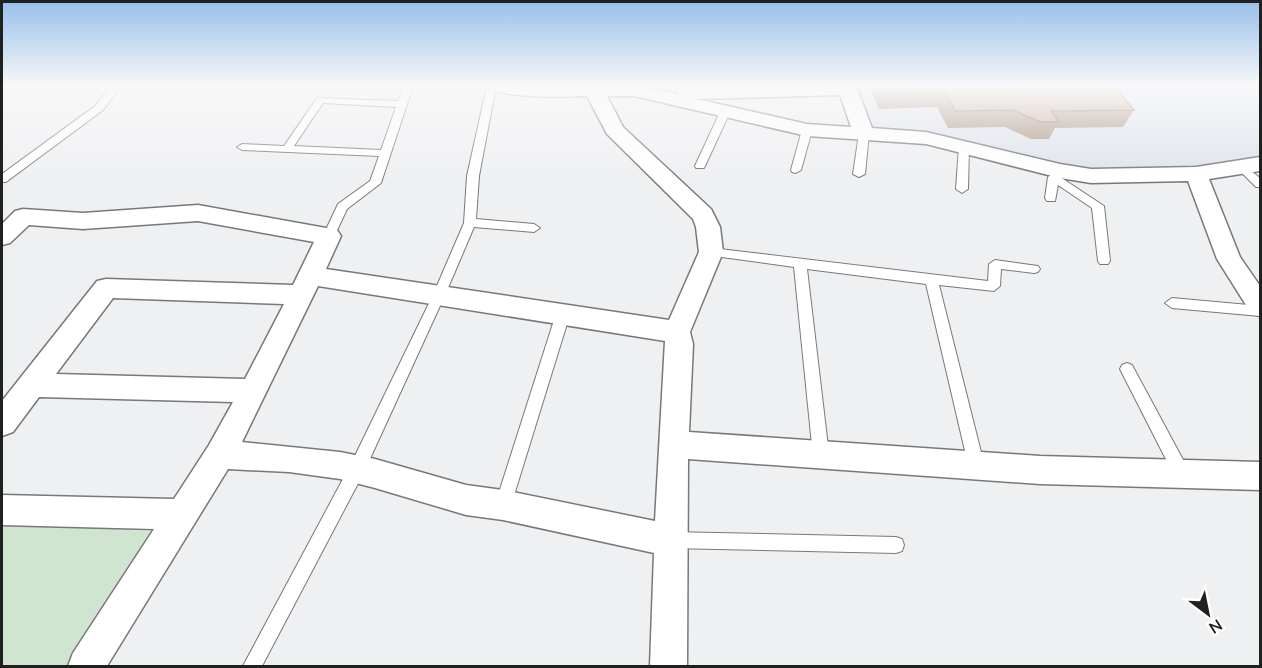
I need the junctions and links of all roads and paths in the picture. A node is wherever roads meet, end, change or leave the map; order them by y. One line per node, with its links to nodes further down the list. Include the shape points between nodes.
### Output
1 (86, 117): 20 (lane)
2 (308, 117): 13 (lane)
3 (396, 117): 14 (lane)
4 (485, 117): 24 (lane, via 473,176)
5 (607, 117): 28 (street, via 614,130 703,215)
6 (723, 117): 15 (lane)
7 (749, 117): 9 (street)
8 (858, 117): 10 (street)
9 (807, 130): 10 (street); 17 (lane)
10 (864, 134): 11 (street, via 926,138); 18 (lane)
11 (964, 146): 21 (street); 23 (lane)
12 (242, 147): 13 (lane)
13 (287, 149): 14 (lane)
14 (385, 153): 27 (lane, via 375,183 342,207)
15 (700, 166)
16 (1251, 166): 19 (street); 22 (lane)
17 (796, 170)
18 (859, 174)
19 (1196, 174): 21 (street, via 1091,176); 36 (street, via 1229,259)
20 (2, 179)
21 (1053, 182): 29 (lane, via 1098,206)
22 (1260, 184)
23 (962, 189)
24 (470, 223): 25 (lane); 34 (lane)
25 (534, 228)
26 (3, 233): 27 (street, via 23,216 83,221 198,213)
27 (329, 236): 33 (street)
28 (711, 252): 30 (lane); 39 (street)
29 (1104, 261)
30 (800, 264): 32 (lane); 46 (lane)
31 (1034, 269): 32 (lane, via 995,264 994,286)
32 (931, 280): 47 (lane)
33 (306, 285): 34 (street); 41 (street, via 106,288); 42 (street)
34 (439, 295): 38 (street); 48 (lane)
35 (1172, 303): 37 (lane)
36 (1260, 306)
37 (1260, 311)
38 (563, 314): 39 (street); 51 (lane)
39 (677, 332): 44 (street)
40 (1127, 369): 49 (lane)
41 (32, 385): 42 (street); 43 (street)
42 (253, 391): 45 (street)
43 (2, 423)
44 (673, 444): 46 (street); 54 (street)
45 (220, 455): 48 (street, via 272,456); 53 (street)
46 (821, 455): 47 (street)
47 (977, 468): 49 (street)
48 (357, 469): 51 (street, via 477,504); 57 (lane)
49 (1182, 476): 50 (street)
50 (1260, 476)
51 (503, 505): 54 (street)
52 (2, 510): 53 (street)
53 (183, 514): 56 (street)
54 (670, 540): 55 (lane); 58 (street)
55 (896, 545)
56 (86, 666)
57 (252, 666)
58 (668, 666)

